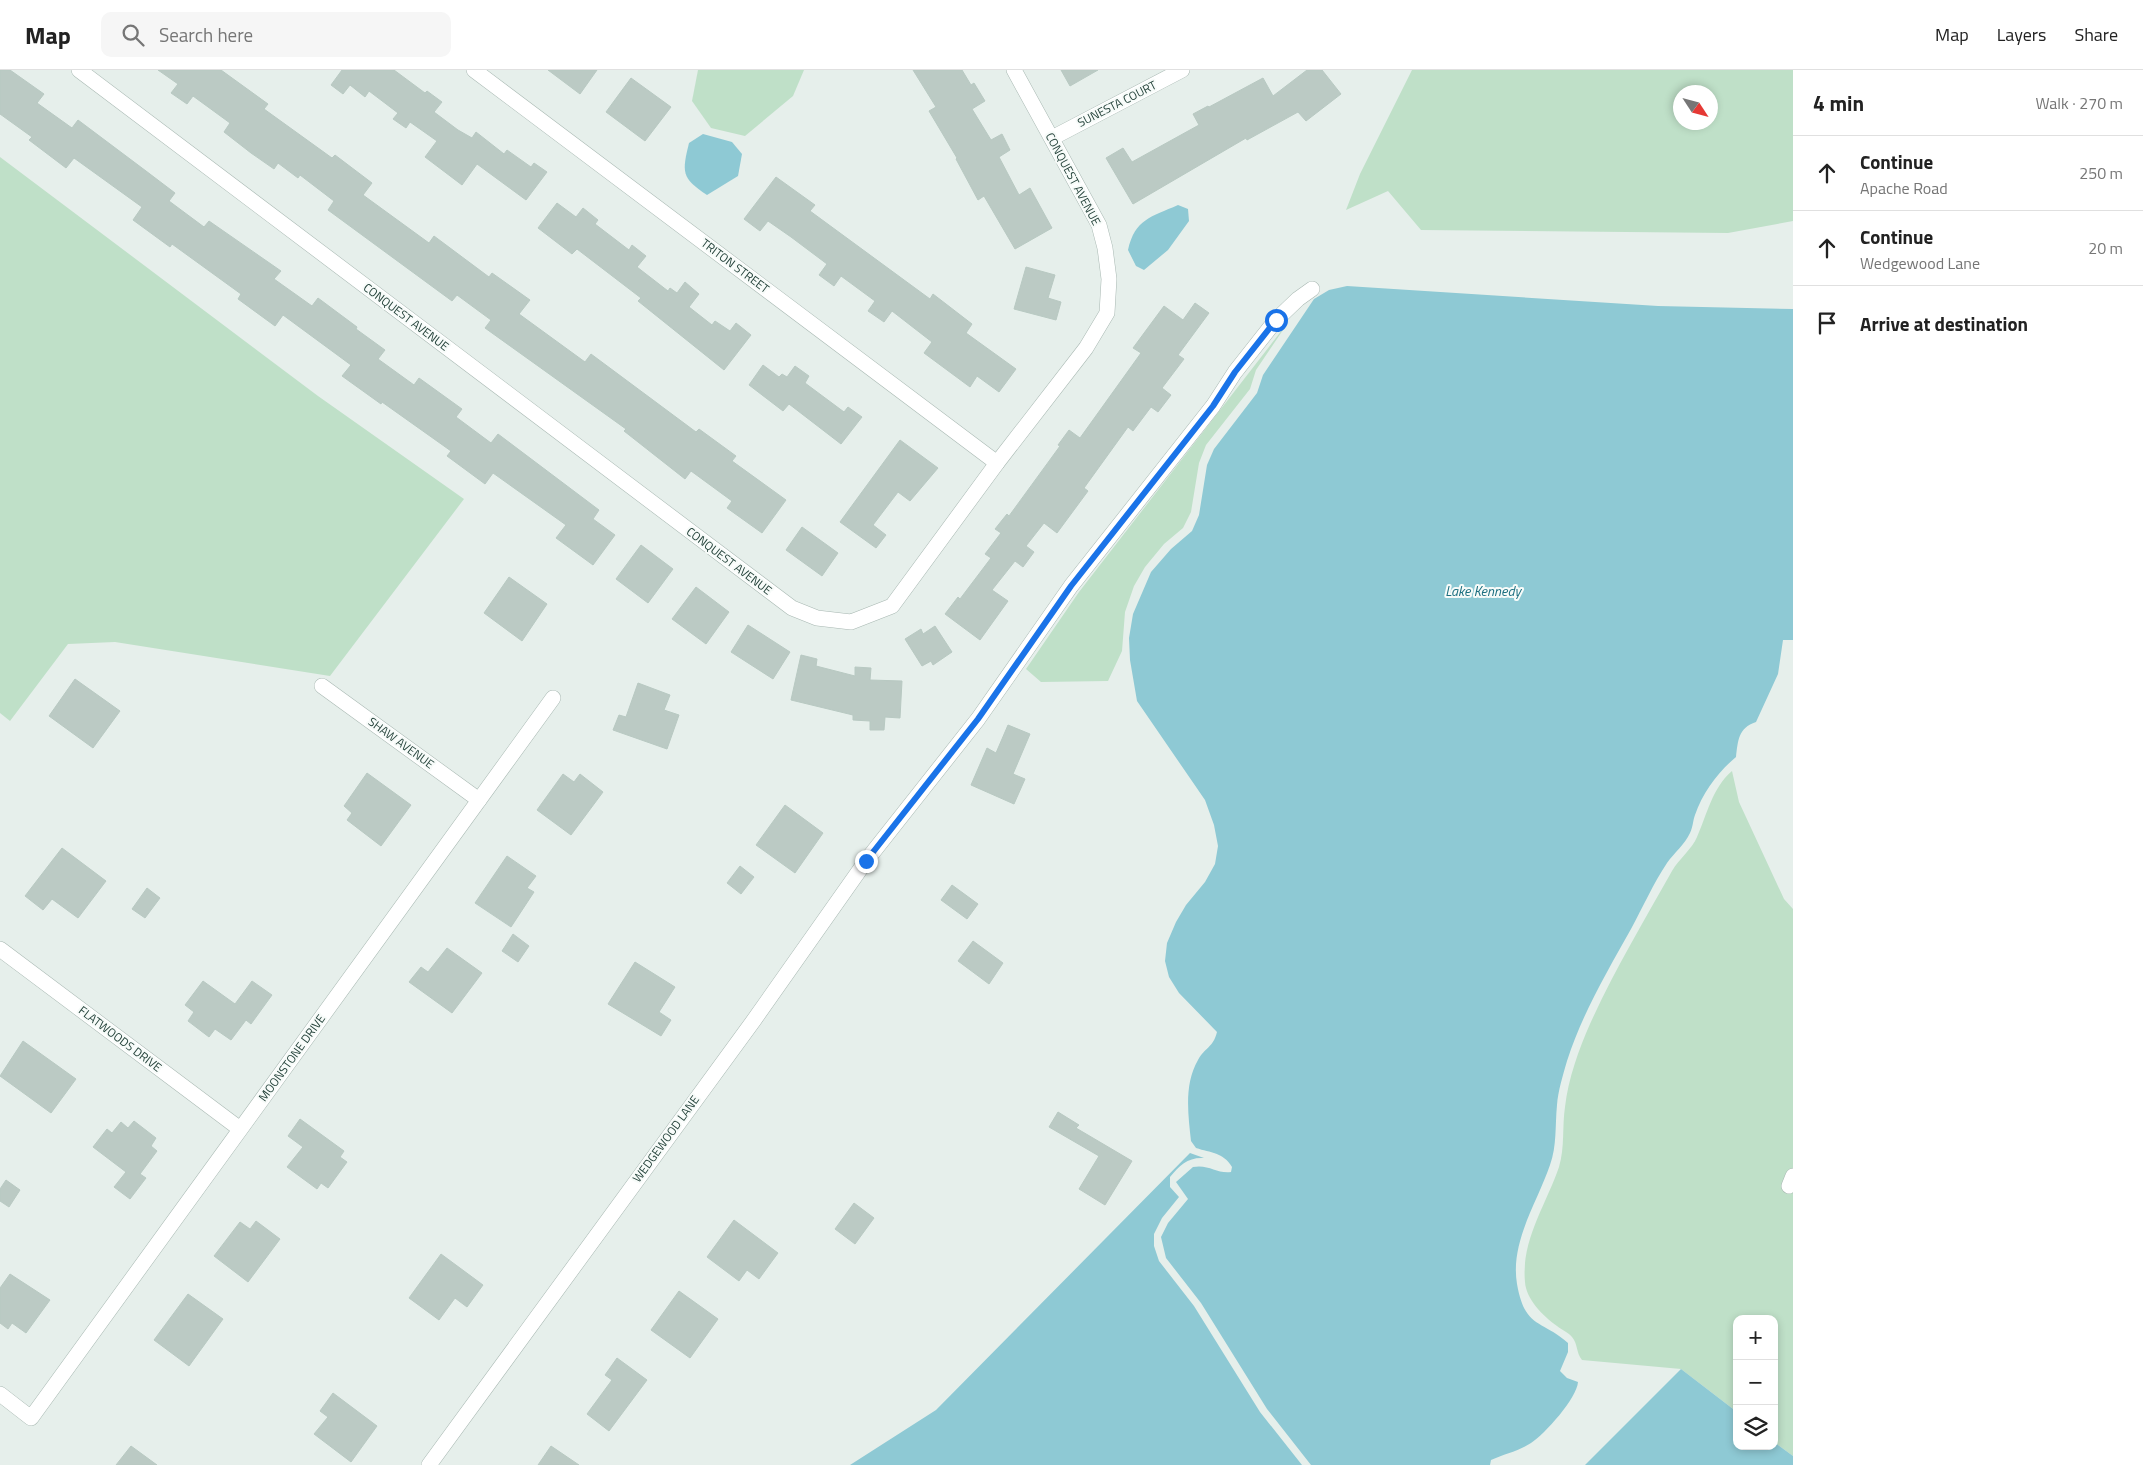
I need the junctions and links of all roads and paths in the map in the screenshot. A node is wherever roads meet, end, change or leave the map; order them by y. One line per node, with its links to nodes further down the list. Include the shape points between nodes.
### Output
1 (79, 70): 8 (street, CONQUEST AVENUE, via 792,608 817,618 850,622 892,606)
2 (474, 70): 5 (street, TRITON STREET)
3 (1014, 70): 6 (street, CONQUEST AVENUE)
4 (1182, 70): 6 (street, SUNESTA COURT)
5 (495, 76): 8 (street, TRITON STREET)
6 (1052, 138): 8 (street, CONQUEST AVENUE, via 1099,226 1109,280 1107,313 1086,348)
7 (1312, 289): 15 (street, WEDGEWOOD LANE, via 1276,320 1066,594 978,719 866,861)
8 (997, 463)
9 (322, 686): 11 (street, SHAW AVENUE)
10 (553, 698): 11 (street, MOONSTONE DRIVE)
11 (479, 800): 13 (street, MOONSTONE DRIVE)
12 (0, 948): 13 (street, FLATWOODS DRIVE)
13 (240, 1129): 14 (street, MOONSTONE DRIVE, via 32,1418)
14 (0, 1394)
15 (429, 1465)

